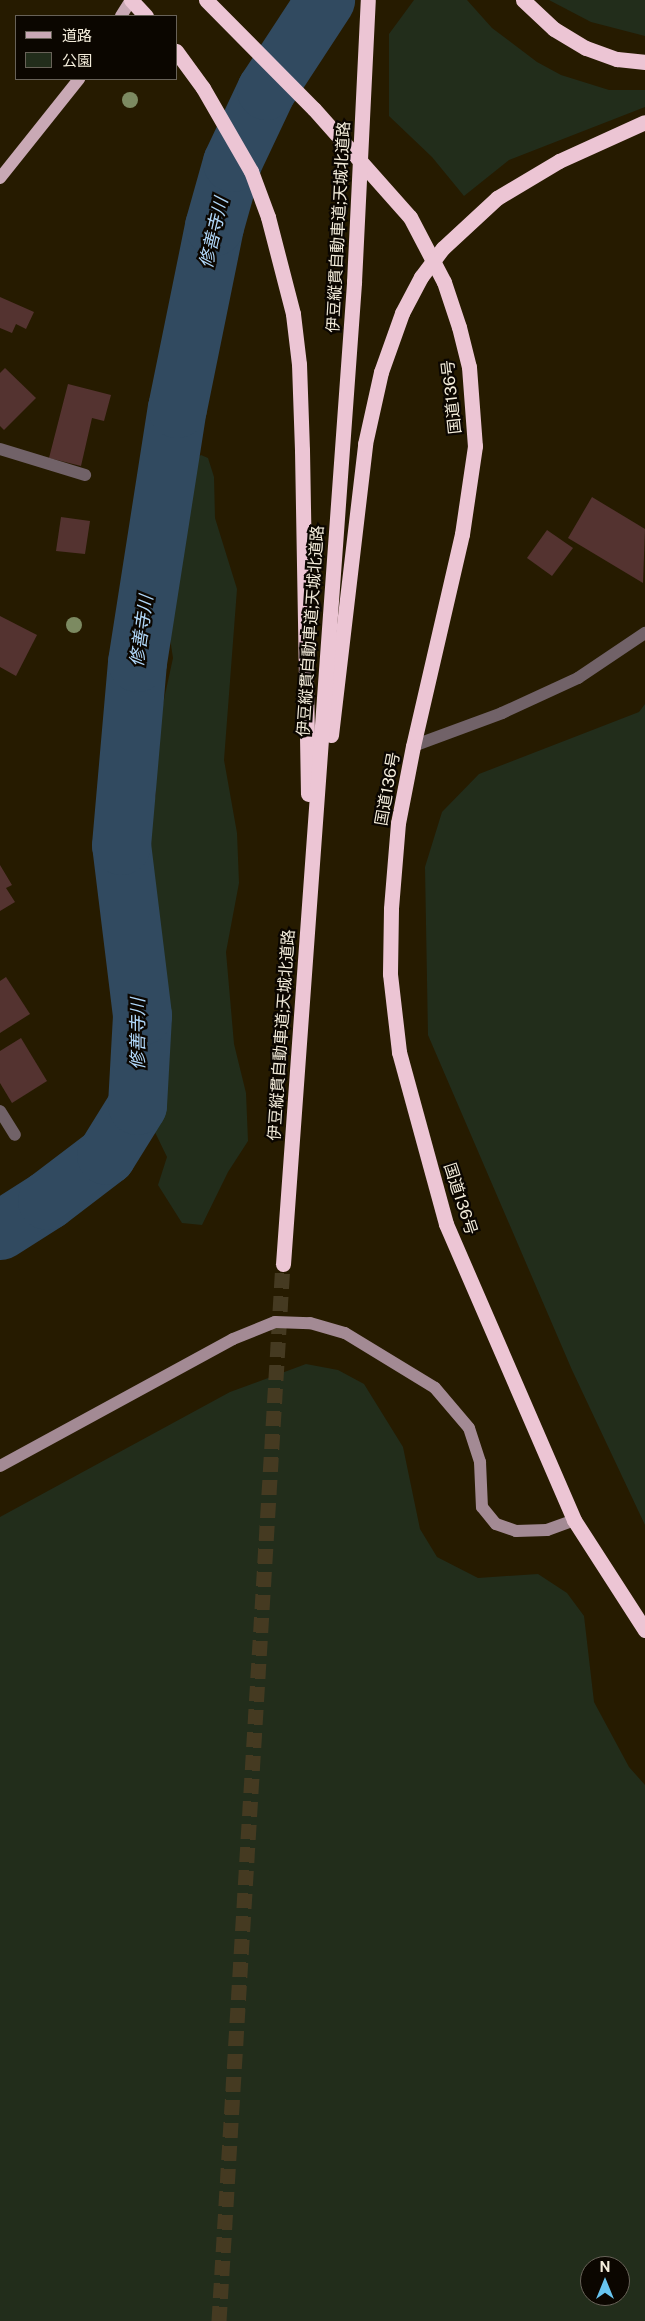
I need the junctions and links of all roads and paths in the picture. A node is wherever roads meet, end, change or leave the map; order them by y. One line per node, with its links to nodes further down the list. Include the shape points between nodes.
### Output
1 (131, 0): 5 (main road); 6 (highway, bridge)
2 (368, 0): 16 (highway, 伊豆縦貫自動車道;天城北道路, bridge, via 354,282)
3 (523, 0): 8 (highway, via 554,29 586,48 617,59)
4 (207, 1): 15 (highway, 国道136号, via 314,109 410,217 444,282 469,367 475,446 471,487)
5 (122, 15)
6 (145, 15)
7 (178, 54): 17 (highway, via 203,88 251,171 283,268 293,314 299,364)
8 (645, 62)
9 (78, 80): 11 (main road)
10 (645, 122): 16 (highway, bridge, via 559,161 497,198 443,248 421,277 402,313 381,372 365,444 329,750)
11 (0, 178)
12 (0, 449): 13 (street)
13 (85, 475)
14 (645, 633): 15 (street, via 578,678 502,713)
15 (413, 746): 22 (highway, 国道136号, via 398,823 391,909 390,974 399,1052 446,1224)
16 (315, 815): 17 (highway, 伊豆縦貫自動車道;天城北道路)
17 (310, 886): 20 (highway, 伊豆縦貫自動車道;天城北道路)
18 (0, 1111): 19 (street)
19 (15, 1135)
20 (284, 1264)
21 (0, 1466): 22 (street, via 233,1339 275,1322 310,1323 345,1333 435,1388 469,1428 480,1462 482,1507 496,1524 516,1531 548,1530)
22 (574, 1520): 23 (highway, 国道136号)
23 (645, 1630)

